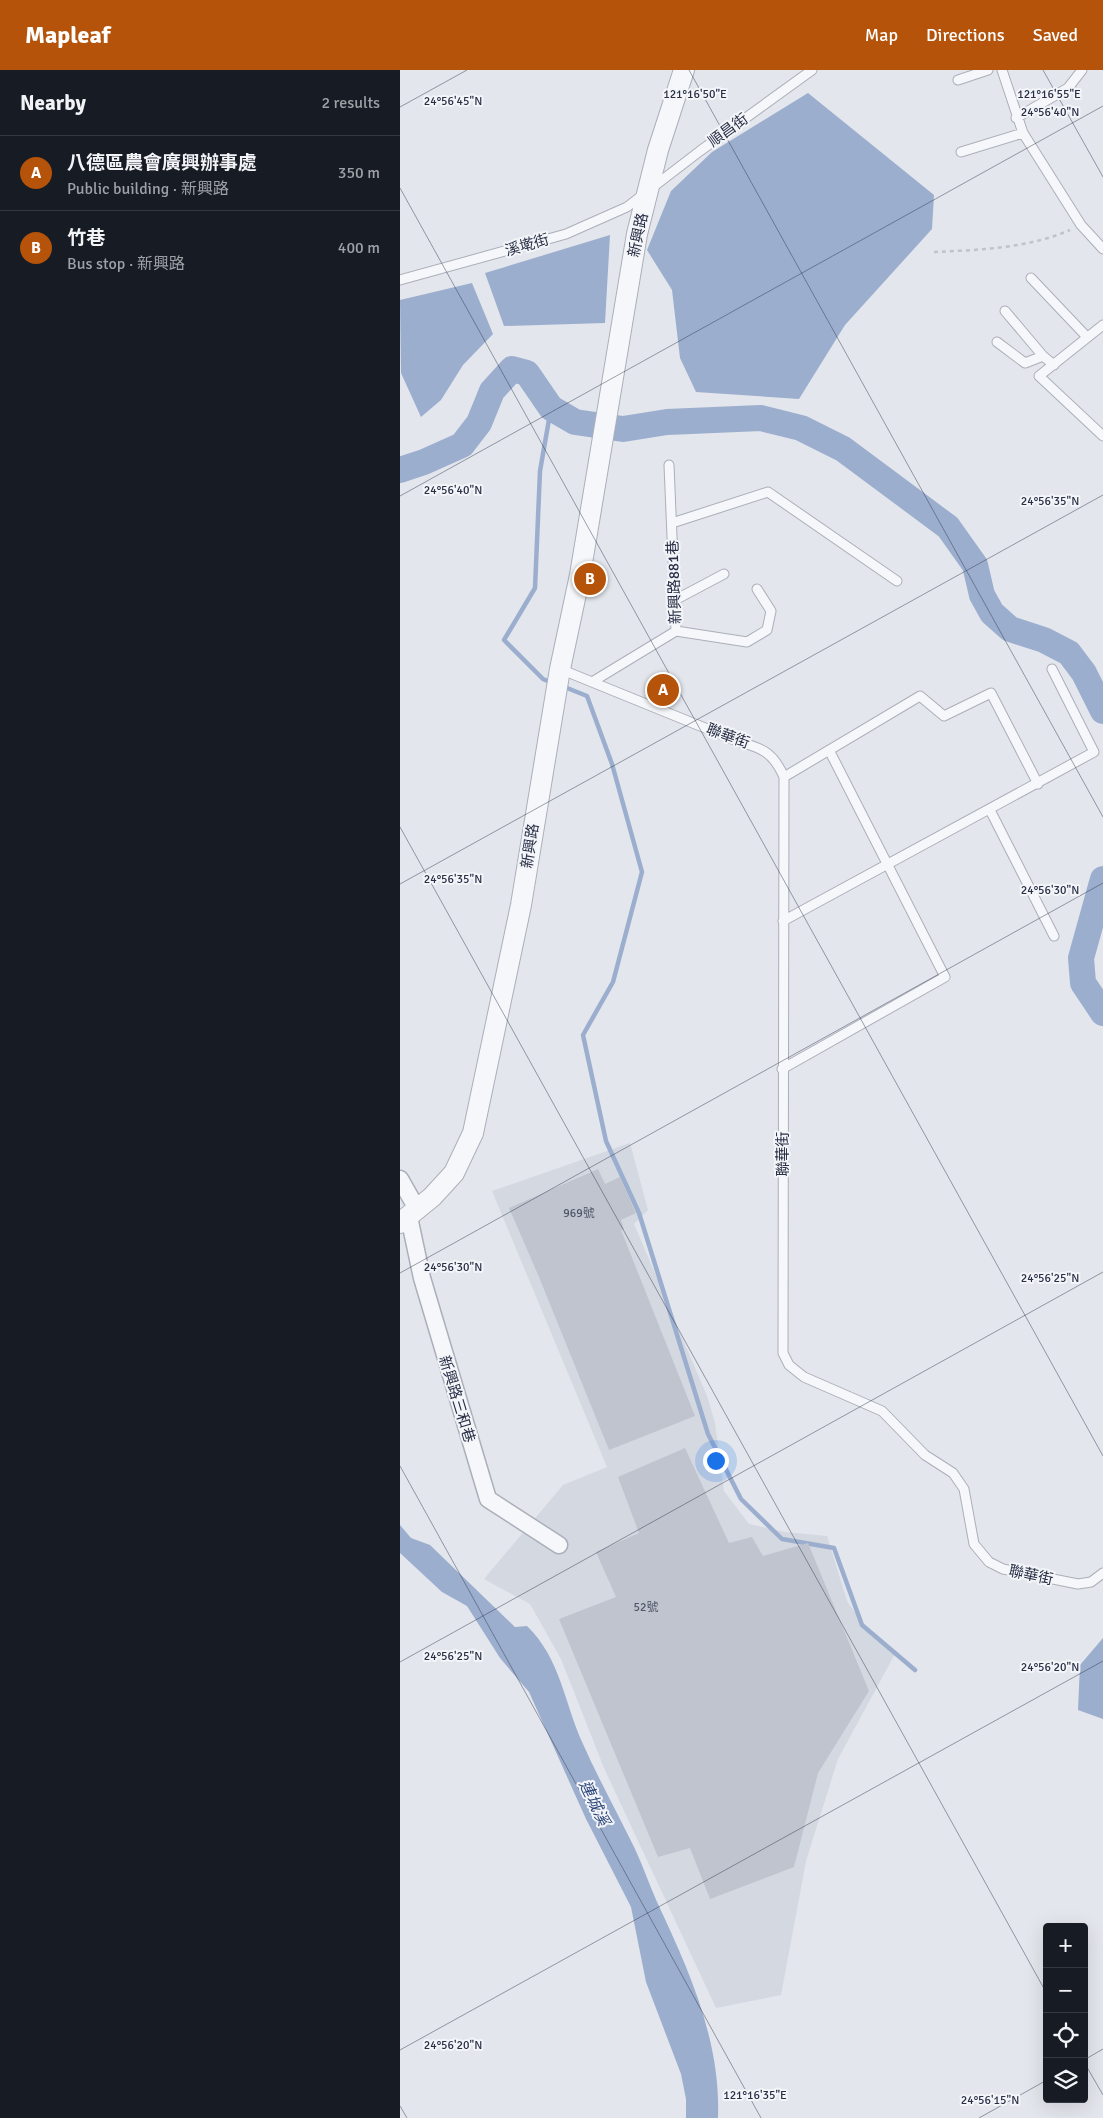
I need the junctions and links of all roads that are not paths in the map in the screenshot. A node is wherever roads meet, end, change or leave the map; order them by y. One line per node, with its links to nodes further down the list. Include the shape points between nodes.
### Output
1 (684, 70): 10 (street, 新興路)
2 (812, 70): 10 (lane, 順昌街)
3 (988, 70): 6 (lane)
4 (1002, 70): 7 (lane)
5 (1082, 70): 7 (lane, via 1068,88)
6 (958, 80)
7 (1016, 118): 8 (lane)
8 (1023, 133): 9 (lane); 11 (lane, via 1082,225)
9 (961, 152)
10 (647, 193): 13 (lane, 溪墘街, via 627,207 566,234); 29 (street, 新興路, via 630,270 580,575)
11 (1103, 249)
12 (1031, 278): 16 (lane)
13 (400, 280)
14 (1005, 311): 18 (lane)
15 (1101, 330): 16 (lane)
16 (1087, 337): 19 (lane)
17 (997, 342): 18 (lane, via 1025,363)
18 (1043, 356): 19 (lane)
19 (1054, 365): 20 (lane, via 1039,376)
20 (1103, 436)
21 (669, 465): 22 (lane, 新興路881巷)
22 (672, 523): 24 (lane, via 768,492); 26 (lane, 新興路881巷)
23 (724, 574): 26 (lane)
24 (897, 581)
25 (757, 589): 27 (lane, via 771,610 767,630 747,642)
26 (675, 600): 27 (lane, 新興路881巷)
27 (676, 630): 30 (lane, 新興路881巷)
28 (1052, 669): 33 (lane, via 1094,752)
29 (559, 672): 30 (lane, 聯華街); 40 (street, 新興路, via 521,905 473,1133 454,1173)
30 (592, 682): 32 (lane, 聯華街, via 737,741 762,748 778,763)
31 (829, 750): 32 (lane); 33 (lane, via 920,696 944,716 991,693); 35 (lane)
32 (784, 777): 36 (lane, 聯華街)
33 (1038, 784): 34 (lane)
34 (990, 810): 35 (lane); 37 (lane)
35 (887, 864): 36 (lane); 38 (lane, via 946,978)
36 (783, 921): 38 (lane, 聯華街)
37 (1054, 936)
38 (782, 1069): 42 (lane, 聯華街, via 783,1353 789,1365 804,1378 882,1411 925,1455 953,1473 964,1489 974,1544 989,1562 1003,1569 1078,1584 1091,1582)
39 (400, 1179): 40 (street, 新興路三和巷)
40 (408, 1217): 41 (street, 新興路三和巷, via 422,1278 488,1499)
41 (559, 1545)
42 (1103, 1573)

